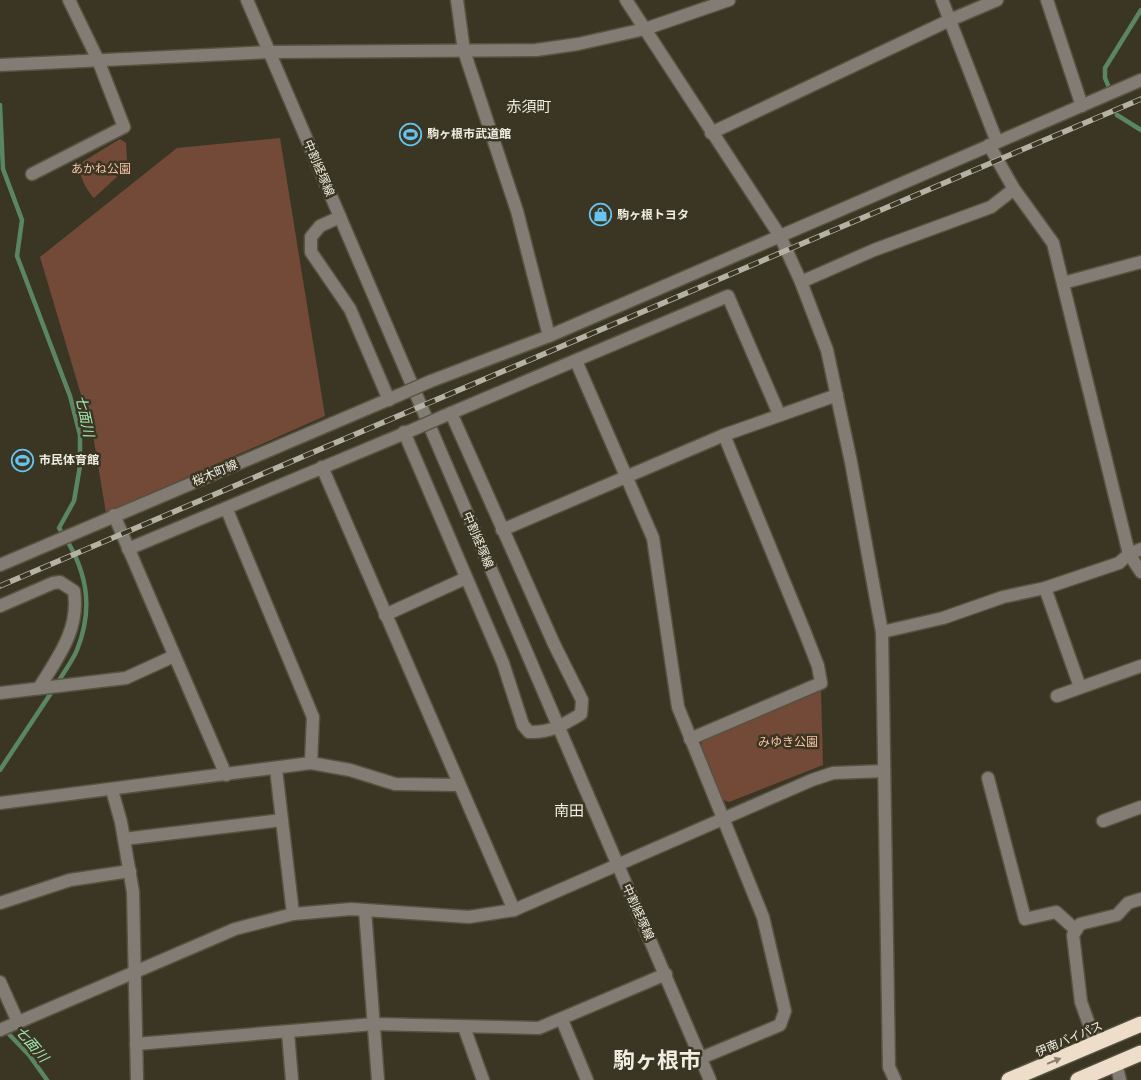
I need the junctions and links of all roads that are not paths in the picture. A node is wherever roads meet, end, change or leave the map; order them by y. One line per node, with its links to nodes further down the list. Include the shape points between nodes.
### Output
1 (69, 0): 13 (street)
2 (247, 0): 12 (street, 中割経塚線)
3 (457, 0): 11 (street)
4 (626, 0): 10 (street)
5 (729, 0): 10 (street)
6 (942, 0): 9 (street)
7 (997, 0): 9 (street)
8 (1047, 0): 16 (street)
9 (950, 20): 17 (street); 18 (street)
10 (645, 29): 11 (street, via 536,50); 17 (street)
11 (464, 51): 12 (street); 26 (street, via 516,210)
12 (270, 52): 13 (street); 21 (street, 中割経塚線)
13 (98, 60): 14 (street); 19 (street, via 124,127)
14 (0, 65)
15 (1141, 80): 16 (street, 桜木町線)
16 (1082, 106): 18 (street, 桜木町線)
17 (711, 133): 22 (street)
18 (993, 144): 20 (street); 22 (street, 桜木町線)
19 (32, 174)
20 (1014, 188): 24 (street, via 991,207 874,250); 25 (street, via 1053,243)
21 (340, 217): 29 (street, via 320,226 311,237 311,252 350,309); 54 (street, 中割経塚線)
22 (780, 236): 24 (street); 26 (street, 桜木町線)
23 (1141, 262): 25 (street)
24 (801, 282): 28 (street, via 827,350)
25 (1063, 283): 40 (street)
26 (549, 336): 29 (street, 桜木町線, bridge)
27 (576, 361): 30 (street, via 728,296); 31 (street); 35 (street)
28 (837, 395): 30 (street); 47 (street)
29 (394, 397): 37 (street, 桜木町線)
30 (779, 414): 33 (street)
31 (448, 415): 32 (street, bridge); 38 (street)
32 (407, 432): 34 (street); 43 (street)
33 (724, 436): 35 (street); 55 (street, via 804,630 821,683)
34 (322, 467): 36 (street); 46 (street)
35 (626, 476): 38 (street); 55 (street, via 653,538 678,707)
36 (227, 510): 39 (street); 56 (street, via 313,717)
37 (114, 515): 39 (street); 41 (street, 桜木町線)
38 (502, 530): 54 (street, via 582,700 581,714)
39 (128, 550): 48 (street)
40 (1135, 552): 42 (street); 44 (street, via 1119,563)
41 (0, 565)
42 (1141, 572)
43 (466, 578): 46 (street); 54 (street, via 503,663 523,725 528,732)
44 (1045, 588): 47 (street); 50 (street)
45 (0, 606): 51 (street, via 53,583 60,582 74,591 74,622 67,642)
46 (385, 615): 61 (street)
47 (882, 632): 58 (street)
48 (174, 656): 51 (street, via 126,678); 59 (street)
49 (1141, 666): 50 (street)
50 (1080, 687): 53 (street)
51 (41, 688): 52 (street)
52 (0, 693)
53 (1057, 696)
54 (558, 728): 69 (street, 中割経塚線)
55 (690, 739): 65 (street)
56 (311, 763): 57 (street); 61 (street, via 350,770 394,784)
57 (276, 769): 59 (street); 66 (street)
58 (884, 771): 65 (street, via 833,773); 98 (street, via 889,1067)
59 (226, 775): 62 (street)
60 (988, 778): 76 (street, via 1025,919 1056,912)
61 (458, 785): 74 (street)
62 (112, 790): 63 (street); 68 (street)
63 (0, 803)
64 (1141, 807): 67 (street)
65 (725, 819): 69 (street); 90 (street, via 763,917 785,1011 780,1024)
66 (282, 820): 68 (street); 75 (street)
67 (1103, 821)
68 (124, 839): 70 (street)
69 (618, 866): 74 (street); 78 (street, 中割経塚線)
70 (130, 871): 72 (street, via 70,880); 77 (street)
71 (1141, 900): 76 (street, via 1128,903 1117,915 1080,924)
72 (0, 903)
73 (366, 910): 74 (street, via 469,917); 75 (street); 82 (street)
74 (514, 910)
75 (293, 914): 77 (street, via 235,929)
76 (1076, 930): 88 (street, via 1073,935 1081,1002)
77 (134, 971): 81 (street); 87 (street)
78 (666, 974): 80 (street); 90 (street, 中割経塚線)
79 (0, 982): 81 (street)
80 (562, 1020): 84 (street, via 540,1028); 96 (street)
81 (16, 1023): 85 (street)
82 (374, 1024): 84 (street); 86 (street); 94 (street)
83 (1141, 1024): 88 (highway, 伊南バイパス)
84 (464, 1028): 95 (street)
85 (0, 1030)
86 (288, 1033): 87 (street); 93 (street)
87 (136, 1044): 92 (street)
88 (1096, 1044): 99 (highway, 伊南バイパス, one-way to 88)
89 (1141, 1053): 91 (highway)
90 (701, 1058): 97 (street, 中割経塚線)
91 (1116, 1064): 100 (highway); 101 (street)
92 (137, 1080)
93 (292, 1080)
94 (378, 1080)
95 (483, 1080)
96 (587, 1080)
97 (710, 1080)
98 (894, 1080)
99 (1009, 1080)
100 (1078, 1080)
101 (1120, 1080)

